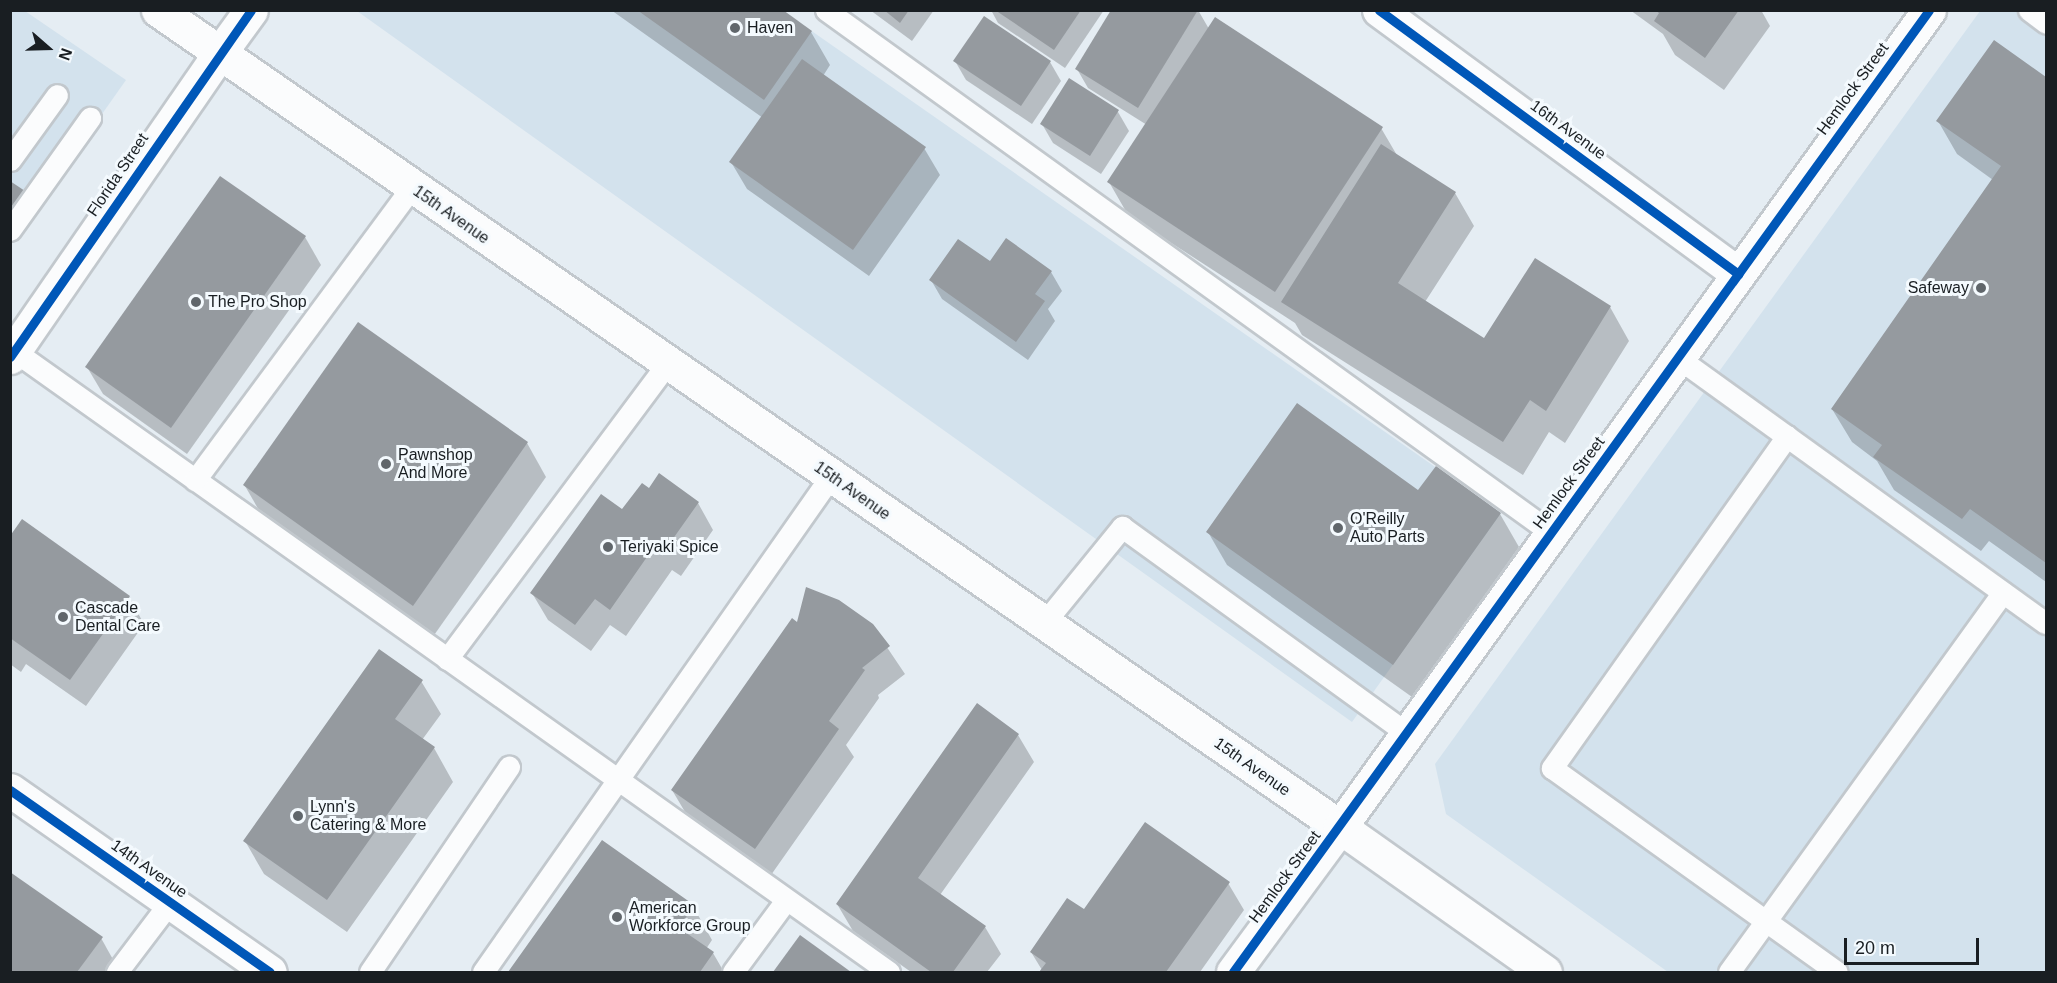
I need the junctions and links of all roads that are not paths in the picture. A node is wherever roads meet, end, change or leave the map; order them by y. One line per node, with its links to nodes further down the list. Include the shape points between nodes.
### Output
1 (158, 10): 8 (street, 15th Avenue)
2 (251, 10): 8 (street, Florida Street)
3 (826, 10): 21 (lane)
4 (1379, 10): 14 (street, 16th Avenue)
5 (1929, 10): 14 (street, Hemlock Street)
6 (2029, 10): 7 (lane)
7 (2046, 23)
8 (219, 54): 12 (street, 15th Avenue); 15 (street, Florida Street)
9 (57, 94): 11 (lane)
10 (90, 118): 13 (lane)
11 (10, 160)
12 (411, 188): 17 (street, 15th Avenue); 20 (lane)
13 (10, 230)
14 (1739, 274): 16 (street, Hemlock Street)
15 (12, 352): 20 (lane)
16 (1678, 358): 18 (lane); 21 (street, Hemlock Street)
17 (667, 364): 19 (street, 15th Avenue); 25 (lane)
18 (1787, 436): 22 (lane); 33 (lane, via 1552,768)
19 (831, 476): 23 (street, 15th Avenue); 28 (lane)
20 (195, 480): 25 (lane)
21 (1552, 533): 26 (street, Hemlock Street)
22 (2003, 592): 24 (lane); 33 (lane)
23 (1044, 623): 26 (lane, via 1122,527); 30 (street, 15th Avenue)
24 (2046, 623)
25 (447, 659): 28 (lane)
26 (1408, 734): 30 (street, Hemlock Street)
27 (509, 767): 36 (lane)
28 (618, 780): 31 (lane); 37 (lane)
29 (10, 790): 32 (street, 14th Avenue)
30 (1340, 827): 40 (street, Hemlock Street); 41 (street, 15th Avenue)
31 (786, 900): 38 (lane); 39 (lane)
32 (170, 902): 34 (lane); 35 (street, 14th Avenue)
33 (1764, 923): 42 (lane); 43 (lane)
34 (117, 972)
35 (270, 972)
36 (370, 972)
37 (483, 972)
38 (733, 972)
39 (889, 972)
40 (1233, 972)
41 (1545, 972)
42 (1729, 972)
43 (1837, 972)

